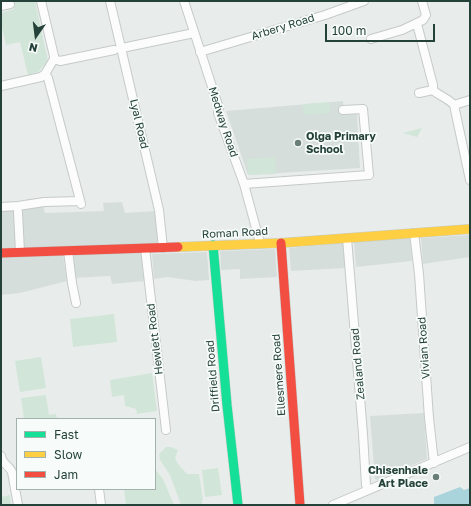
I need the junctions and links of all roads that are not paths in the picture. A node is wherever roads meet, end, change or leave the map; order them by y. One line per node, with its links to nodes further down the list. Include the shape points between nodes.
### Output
1 (41, 1): 13 (street)
2 (110, 1): 11 (street, Lyal Road)
3 (184, 1): 9 (street, Medway Road)
4 (364, 1): 12 (street, Arbery Road)
5 (422, 1): 8 (street, via 426,16)
6 (10, 4): 7 (street)
7 (1, 6)
8 (417, 24): 10 (street); 16 (street)
9 (194, 33): 11 (street); 12 (street, Medway Road)
10 (371, 38)
11 (118, 49): 13 (street, via 60,61); 32 (street, Lyal Road, via 159,210)
12 (200, 52): 22 (street, Medway Road, via 220,108 218,113)
13 (54, 59): 14 (street)
14 (45, 74): 15 (street); 23 (street, via 80,203 44,202)
15 (1, 86)
16 (433, 90): 17 (street); 19 (street)
17 (419, 93)
18 (470, 100): 19 (street)
19 (454, 105): 21 (street)
20 (343, 110): 22 (street, via 363,109 369,175)
21 (470, 180)
22 (244, 184): 29 (street, Medway Road)
23 (1, 207)
24 (18, 212): 34 (street)
25 (470, 229): 26 (street, Roman Road)
26 (414, 233): 27 (street, Roman Road); 40 (street, Vivian Road)
27 (347, 238): 28 (street, Roman Road); 43 (street, Zealand Road)
28 (281, 243): 29 (street, Roman Road); 47 (street, Ellesmere Road)
29 (260, 244): 30 (street, Roman Road)
30 (213, 245): 32 (street, Roman Road); 46 (street, Driffield Road)
31 (145, 248): 32 (street, Roman Road); 33 (street, Roman Road); 37 (street, Hewlett Road)
32 (163, 248)
33 (68, 251): 34 (street, Roman Road); 36 (street)
34 (20, 252): 35 (street, Roman Road)
35 (1, 253)
36 (76, 303)
37 (166, 430)
38 (470, 448): 40 (street)
39 (1, 456): 41 (street, via 3,463)
40 (434, 462): 43 (street)
41 (13, 466): 44 (street)
42 (99, 490): 45 (street)
43 (368, 490): 48 (street)
44 (18, 505)
45 (101, 505)
46 (238, 505)
47 (300, 505)
48 (333, 505)

